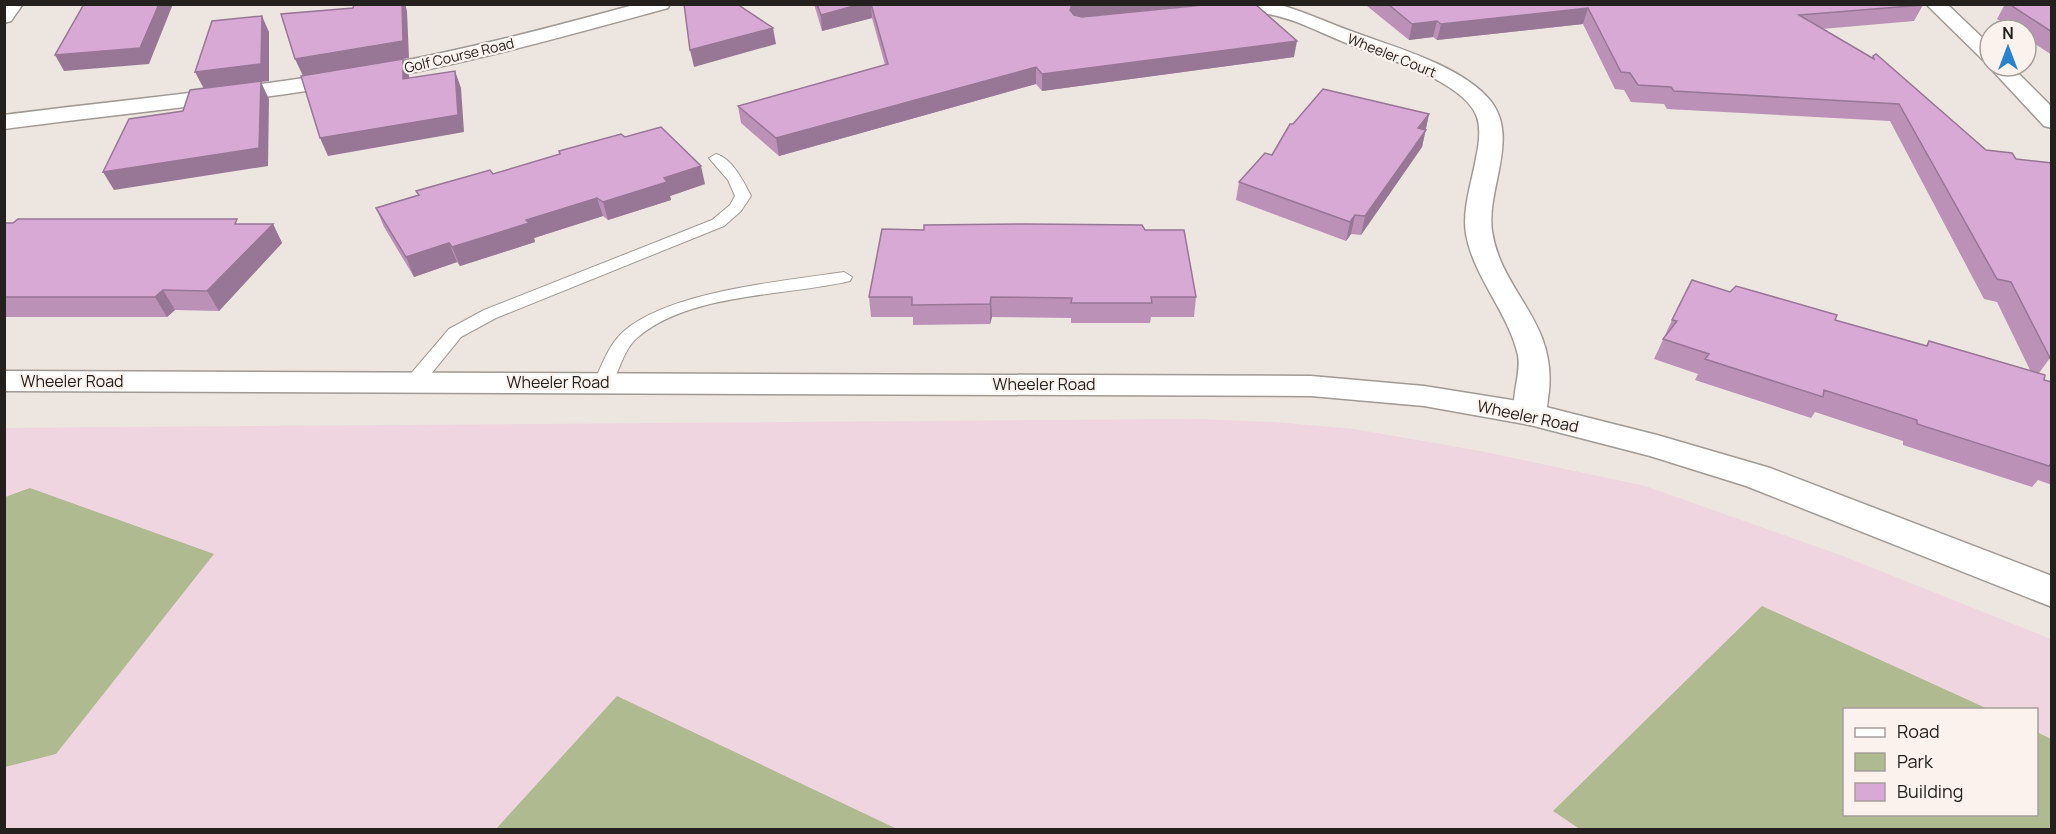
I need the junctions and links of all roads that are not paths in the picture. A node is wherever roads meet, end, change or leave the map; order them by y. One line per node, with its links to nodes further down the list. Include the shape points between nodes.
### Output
1 (14, 4): 5 (street)
2 (661, 4): 9 (street, Golf Course Road, via 428,63 367,74)
3 (1935, 4): 6 (street)
4 (1192, 14): 15 (street, Wheeler Court, via 1238,8 1273,9 1434,70 1476,97 1489,115 1492,133 1478,220 1482,246 1534,357)
5 (4, 17)
6 (1978, 45)
7 (2011, 78): 8 (street)
8 (2052, 121)
9 (4, 122)
10 (716, 158): 13 (lane, via 735,179 743,196 736,208 718,223 490,314 455,333)
11 (844, 277): 14 (lane, via 747,293 651,321 629,336)
12 (4, 381): 13 (street, Wheeler Road)
13 (416, 381): 14 (street, Wheeler Road)
14 (603, 382): 15 (street, Wheeler Road, via 1311,386 1424,396)
15 (1530, 414): 16 (street, Wheeler Road, via 1758,477)
16 (2052, 592)

